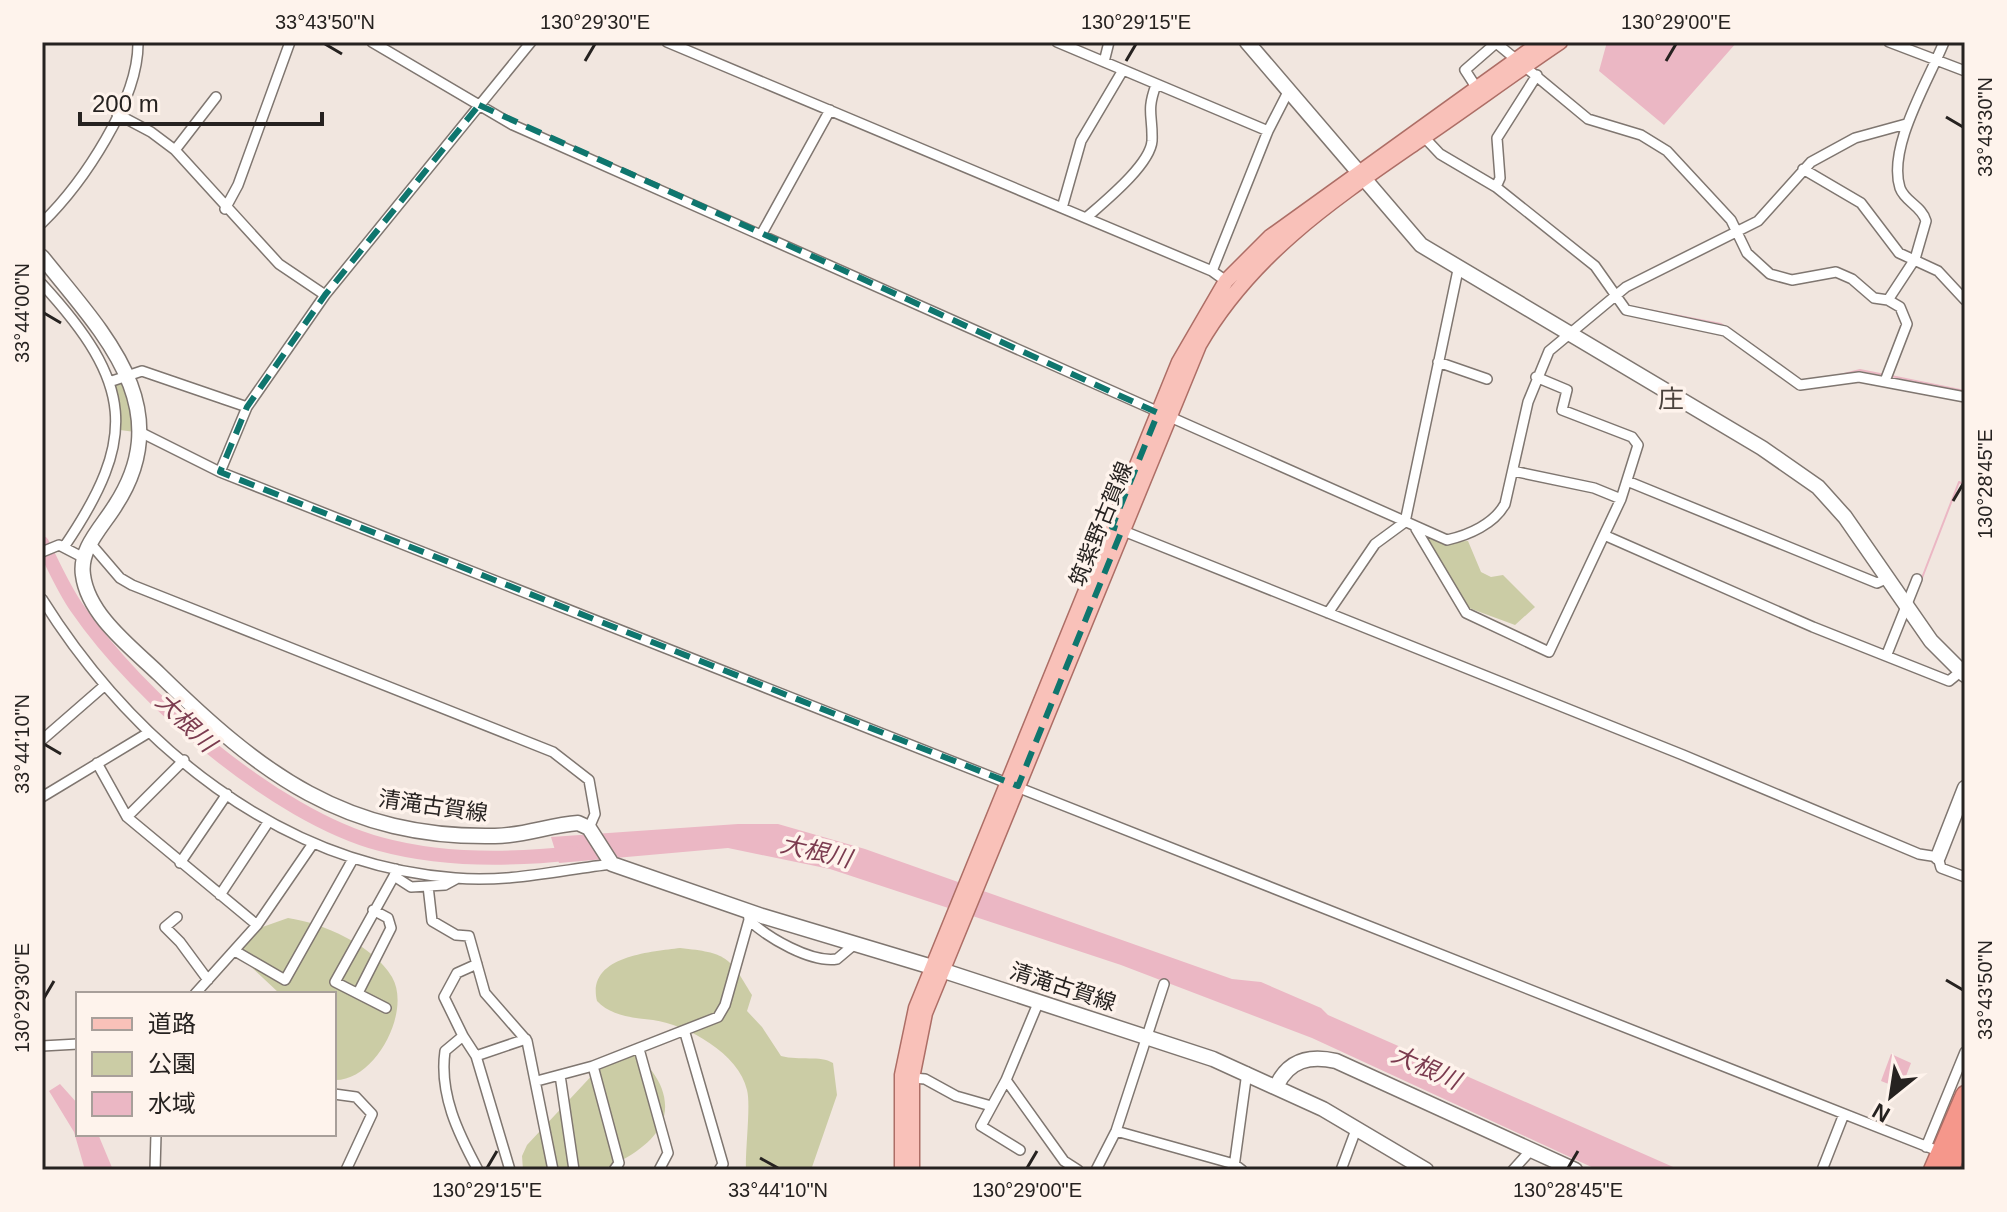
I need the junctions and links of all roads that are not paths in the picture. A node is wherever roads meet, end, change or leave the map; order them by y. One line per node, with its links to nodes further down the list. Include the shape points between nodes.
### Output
1 (138, 42): 25 (street, via 138,66)
2 (290, 42): 34 (street)
3 (372, 42): 23 (street)
4 (531, 42): 23 (street)
5 (667, 42): 24 (street)
6 (1057, 42): 15 (street)
7 (1109, 42): 15 (street)
8 (1247, 42): 21 (main road)
9 (1495, 42): 16 (street); 20 (street, via 1465,70)
10 (1541, 42): 16 (main road, 筑紫野古賀線)
11 (1560, 42): 16 (main road, 筑紫野古賀線)
12 (1889, 42): 14 (street)
13 (1944, 42): 14 (street)
14 (1938, 58): 18 (street); 26 (street)
15 (1104, 62): 17 (street)
16 (1527, 67): 20 (main road, 筑紫野古賀線); 28 (main road, 筑紫野古賀線); 32 (street, via 1497,138); 37 (street, via 1588,119 1656,143)
17 (1123, 70): 19 (street); 33 (street, via 1081,141)
18 (1965, 71)
19 (1156, 85): 27 (street); 35 (street, via 1147,107 1152,144 1131,177)
20 (1476, 87): 31 (main road, 筑紫野古賀線)
21 (1289, 90): 27 (street); 31 (main road)
22 (216, 97): 29 (street)
23 (479, 105): 38 (street); 45 (street)
24 (830, 110): 33 (street); 38 (street)
25 (117, 114): 29 (street); 36 (street, via 96,154)
26 (1906, 124): 30 (street, via 1855,138); 40 (street, via 1898,183 1926,221)
27 (1268, 131): 42 (street)
28 (1424, 137): 31 (main road, 筑紫野古賀線); 32 (street, via 1440,154)
29 (175, 150): 34 (street)
30 (1803, 169): 37 (street, via 1758,221); 40 (street, via 1861,203 1899,253)
31 (1360, 176): 41 (main road, via 1421,245); 43 (main road, 筑紫野古賀線, via 1270,237); 58 (main road, 筑紫野古賀線, via 1277,244 1240,283 1199,345)
32 (1496, 187): 46 (street, via 1595,266)
33 (1062, 208): 35 (street)
34 (225, 209): 45 (street, via 279,264)
35 (1086, 218): 42 (street)
36 (42, 223)
37 (1739, 232): 46 (street, via 1667,264); 47 (street, via 1747,253 1781,279 1836,272 1874,298)
38 (761, 235): 58 (street)
39 (42, 257): 51 (main road)
40 (1915, 259): 47 (street); 48 (street, via 1938,271)
41 (1458, 270): 49 (main road); 50 (street)
42 (1212, 271): 43 (street)
43 (1226, 281): 58 (main road, 筑紫野古賀線, via 1191,339)
44 (42, 284): 55 (street, via 82,334)
45 (325, 295): 57 (street)
46 (1615, 296): 49 (street); 54 (street, via 1626,310 1725,331 1800,385 1859,377)
47 (1888, 300): 54 (street, via 1900,307 1907,324)
48 (1965, 300)
49 (1569, 336): 52 (street, via 1549,351); 73 (main road, via 1804,475 1845,517)
50 (1438, 362): 53 (street); 65 (street)
51 (128, 374): 55 (street); 57 (street, via 157,374); 60 (main road)
52 (1536, 377): 61 (street); 63 (street, via 1567,390 1562,410 1636,441)
53 (1487, 379)
54 (1885, 381): 56 (street)
55 (109, 382): 59 (street)
56 (1965, 397)
57 (247, 407): 62 (street)
58 (1164, 414): 65 (street); 66 (main road, 筑紫野古賀線)
59 (117, 434): 60 (street); 70 (street, via 104,483)
60 (140, 434): 62 (street); 69 (main road, via 129,480)
61 (1513, 471): 64 (street); 67 (street, via 1499,515 1479,528 1447,540)
62 (220, 472): 85 (street)
63 (1627, 481): 64 (street); 73 (street, via 1877,583)
64 (1621, 499): 68 (street)
65 (1405, 522): 67 (street); 77 (street, via 1375,544)
66 (1117, 528): 77 (street); 85 (main road, 筑紫野古賀線)
67 (1416, 529): 68 (street, via 1466,613 1549,652)
68 (1604, 535): 78 (street)
69 (90, 543): 72 (main road); 91 (street, via 132,585 553,752 589,780 595,814)
70 (58, 547): 71 (street); 72 (street)
71 (42, 552)
72 (84, 558): 91 (main road, 清滝古賀線, via 85,588 110,624 223,734 321,802 390,825 469,836 571,824)
73 (1888, 578): 76 (main road)
74 (1917, 579): 76 (street)
75 (42, 599): 80 (street)
76 (1907, 606): 78 (street); 79 (main road)
77 (1328, 613): 93 (street, via 1919,854)
78 (1887, 654): 79 (street, via 1949,681)
79 (1962, 673)
80 (104, 686): 81 (street); 82 (street)
81 (148, 733): 83 (street); 84 (street)
82 (42, 740)
83 (184, 760): 87 (street); 89 (street)
84 (97, 763): 88 (street); 89 (street)
85 (1013, 784): 109 (main road, 筑紫野古賀線); 135 (street)
86 (1965, 788): 93 (main road)
87 (227, 794): 90 (street); 96 (street)
88 (42, 797)
89 (127, 817): 96 (street)
90 (269, 821): 92 (street); 101 (street)
91 (590, 830): 95 (main road)
92 (312, 845): 94 (street); 105 (street)
93 (1938, 857): 98 (street, via 1941,868)
94 (353, 859): 97 (street); 107 (street, via 285,980)
95 (610, 862): 99 (street, via 529,876); 103 (main road, 清滝古賀線)
96 (180, 863): 101 (street)
97 (395, 872): 99 (street); 100 (street, via 411,887); 102 (street)
98 (1965, 877)
99 (456, 879): 100 (street)
100 (428, 886): 108 (street, via 432,921 469,936)
101 (220, 895): 105 (street)
102 (373, 910): 113 (street, via 388,918 391,928); 113 (street, via 335,982)
103 (748, 916): 106 (main road, 清滝古賀線); 106 (street, via 777,939 820,959 837,959); 116 (street, via 725,1005 718,1017)
104 (177, 917): 110 (street, via 165,927)
105 (257, 925): 107 (street)
106 (856, 943): 109 (main road, 清滝古賀線)
107 (235, 951): 110 (street)
108 (477, 964): 117 (street, via 457,973 444,997); 119 (street, via 485,993)
109 (937, 968): 114 (main road, 清滝古賀線); 128 (main road, 筑紫野古賀線); 153 (main road, 筑紫野古賀線, via 916,1008 904,1054)
110 (208, 980): 112 (street)
111 (1164, 984): 118 (street)
112 (197, 992)
113 (358, 993): 115 (street)
114 (1039, 1001): 118 (main road, 清滝古賀線); 129 (street)
115 (386, 1008)
116 (685, 1033): 122 (street); 152 (street, via 723,1164)
117 (463, 1036): 124 (street); 146 (street, via 445,1051 442,1069 452,1114)
118 (1147, 1037): 126 (main road, 清滝古賀線); 137 (street)
119 (526, 1039): 124 (street); 130 (street)
120 (76, 1044): 121 (street)
121 (42, 1046)
122 (639, 1049): 125 (street); 151 (street, via 668,1153)
123 (1965, 1052): 135 (street, via 1930,1148)
124 (476, 1056): 147 (street)
125 (593, 1066): 127 (street); 142 (street)
126 (1247, 1072): 131 (main road, 清滝古賀線); 143 (street)
127 (560, 1075): 130 (street); 149 (street)
128 (912, 1078): 134 (street); 154 (main road, 筑紫野古賀線)
129 (1006, 1080): 134 (street); 155 (street, via 1064,1161)
130 (537, 1081): 148 (street)
131 (1277, 1085): 136 (main road, 清滝古賀線); 141 (main road, via 1302,1059 1336,1061)
132 (336, 1094): 145 (street, via 356,1097 372,1114)
133 (1965, 1095): 162 (highway)
134 (991, 1106): 140 (street, via 981,1126)
135 (1844, 1114): 161 (street)
136 (1357, 1127): 157 (street); 158 (main road, 清滝古賀線)
137 (1116, 1131): 143 (street); 156 (street)
138 (1965, 1132): 163 (highway)
139 (156, 1136): 144 (street)
140 (1020, 1150)
141 (1531, 1150): 159 (street); 160 (main road)
142 (617, 1166): 150 (street)
143 (1236, 1168)
144 (155, 1170)
145 (346, 1170)
146 (478, 1170)
147 (510, 1170)
148 (553, 1170)
149 (574, 1170)
150 (630, 1170)
151 (659, 1170)
152 (719, 1170)
153 (902, 1170)
154 (912, 1170)
155 (1078, 1170)
156 (1096, 1170)
157 (1341, 1170)
158 (1426, 1170)
159 (1513, 1170)
160 (1575, 1170)
161 (1822, 1170)
162 (1933, 1170)
163 (1949, 1170)

